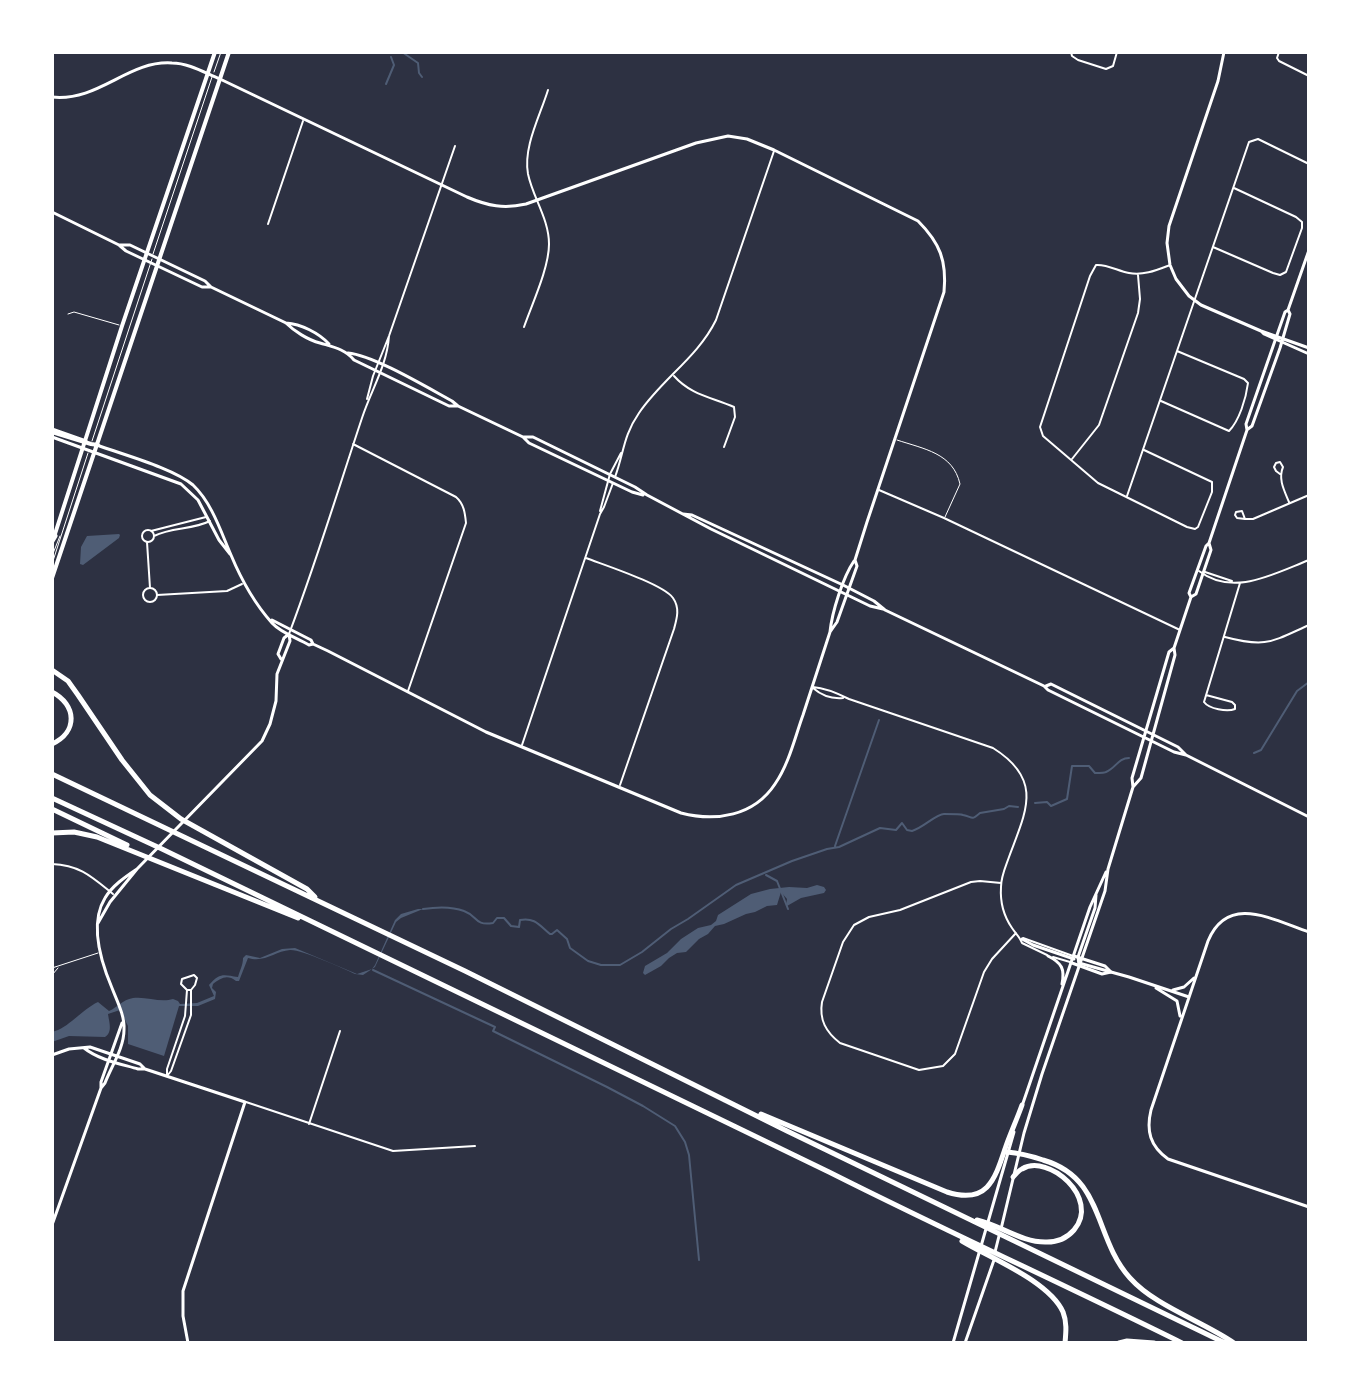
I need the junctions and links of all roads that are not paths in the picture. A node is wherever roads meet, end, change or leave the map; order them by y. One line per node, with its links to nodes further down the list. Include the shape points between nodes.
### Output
1 (218, 52): 7 (main road)
2 (229, 52): 9 (main road)
3 (1071, 52): 4 (street, via 1078,60 1106,69 1113,66)
4 (1117, 52)
5 (1224, 52): 29 (street, via 1169,226)
6 (1279, 52): 8 (street, via 1279,61)
7 (210, 75): 9 (street); 11 (street, via 180,63 158,63 76,97); 24 (main road); 25 (lane)
8 (1309, 76)
9 (220, 79): 12 (street); 26 (main road)
10 (548, 90): 18 (street, via 527,160)
11 (52, 97)
12 (303, 120): 16 (street); 20 (street)
13 (455, 146): 16 (street)
14 (774, 150): 18 (street, via 747,139 713,137); 47 (street, via 716,320 704,342); 53 (street, via 906,214 937,244 945,266 944,292)
15 (1309, 164): 17 (street, via 1255,139 1249,142)
16 (442, 185): 18 (street, via 498,207); 38 (street)
17 (1233, 188): 22 (street); 22 (street, via 1296,217 1302,228 1286,272 1280,275)
18 (537, 200): 37 (street, via 548,228 549,250)
19 (52, 212): 21 (street)
20 (268, 224)
21 (119, 245): 24 (street); 27 (street)
22 (1213, 247): 33 (street)
23 (1309, 250): 34 (street)
24 (147, 253): 25 (street); 27 (main road)
25 (153, 256): 26 (street); 28 (lane)
26 (160, 259): 30 (main road); 32 (street)
27 (144, 260): 28 (street); 36 (main road)
28 (150, 263): 30 (street); 56 (lane)
29 (1170, 265): 31 (street); 33 (street)
30 (158, 266): 32 (street); 56 (main road)
31 (1138, 275): 59 (street, via 1138,313 1102,419); 59 (street, via 1101,264 1090,276 1040,427)
32 (211, 287): 43 (street)
33 (1195, 301): 39 (street); 41 (street)
34 (1288, 310): 39 (street); 40 (street)
35 (68, 314): 36 (lane)
36 (122, 326): 54 (main road)
37 (524, 327)
38 (389, 336): 44 (street); 45 (street)
39 (1276, 337): 40 (street); 50 (street)
40 (1283, 340): 42 (street); 50 (street)
41 (1177, 351): 48 (street); 48 (street, via 1244,379 1247,392 1229,431)
42 (1309, 351)
43 (348, 353): 44 (street); 46 (street)
44 (378, 364): 45 (street); 46 (street)
45 (383, 366): 46 (street); 49 (street)
46 (378, 371): 49 (street); 55 (street)
47 (673, 375): 57 (street, via 696,394 734,407); 61 (street, via 641,410)
48 (1160, 400): 58 (street)
49 (458, 406): 52 (street)
50 (1247, 430): 79 (street)
51 (52, 433): 54 (main road)
52 (523, 437): 61 (street, via 533,437); 62 (street)
53 (895, 439): 63 (street); 71 (lane, via 954,466 960,484)
54 (84, 443): 56 (main road); 77 (main road)
55 (353, 444): 102 (street); 110 (street, via 456,497 465,513)
56 (93, 447): 68 (street, via 185,479); 70 (street, via 181,484); 77 (lane); 88 (main road)
57 (724, 447)
58 (1144, 450): 66 (street); 66 (street, via 1210,480 1214,487 1195,529)
59 (1071, 460): 66 (street, via 1098,483)
60 (1280, 474): 67 (street)
61 (612, 476): 62 (street); 64 (street)
62 (610, 482): 64 (street); 82 (street)
63 (878, 490): 71 (street); 83 (street)
64 (647, 495): 69 (street)
65 (1309, 495): 67 (street)
66 (1127, 497)
67 (1290, 503): 73 (street)
68 (212, 513): 70 (street); 72 (street)
69 (683, 514): 92 (street); 95 (street)
70 (207, 516): 74 (street); 75 (street)
71 (944, 518): 101 (street)
72 (215, 519): 74 (street); 81 (street)
73 (1245, 519)
74 (210, 521): 76 (street); 81 (street)
75 (151, 531): 76 (street); 78 (street, via 142,534)
76 (154, 536): 78 (street)
77 (55, 538): 80 (lane); 85 (lane)
78 (147, 542): 93 (street)
79 (1209, 543): 86 (street); 87 (street)
80 (52, 556)
81 (232, 557): 89 (street)
82 (585, 557): 117 (street); 120 (street, via 658,587 678,609)
83 (855, 560): 92 (street); 94 (street)
84 (1309, 560): 91 (street)
85 (52, 564)
86 (1196, 570): 87 (street); 98 (street)
87 (1203, 573): 90 (street); 90 (street, via 1222,583); 98 (street)
88 (52, 578)
89 (245, 582): 96 (street, via 227,591); 102 (street, via 272,623)
90 (1233, 582): 91 (street)
91 (1240, 583): 104 (street)
92 (843, 585): 94 (street); 95 (street)
93 (150, 588): 96 (street); 96 (street, via 144,593 146,600)
94 (849, 588): 97 (street); 99 (street)
95 (841, 592): 97 (street); 103 (street)
96 (157, 595)
97 (847, 595): 99 (street); 103 (street)
98 (1191, 597): 101 (street)
99 (885, 610): 107 (street)
100 (1309, 625): 104 (street, via 1265,643)
101 (1180, 630): 105 (street)
102 (290, 631): 110 (street); 128 (street, via 262,741)
103 (830, 632): 108 (street)
104 (1223, 637): 111 (street)
105 (1174, 648): 112 (street); 113 (street)
106 (52, 670): 133 (highway, via 68,681 150,795)
107 (1044, 686): 112 (street, via 1051,684); 114 (street)
108 (812, 687): 120 (street, via 783,771 752,806 720,817 696,817); 130 (street, via 1006,756 1022,775 1028,799)
109 (52, 692): 116 (highway, via 71,713 64,737)
110 (408, 693): 117 (street)
111 (1206, 695): 111 (street, via 1208,707 1236,707 1232,702)
112 (1145, 731): 113 (street); 114 (street)
113 (1152, 734): 115 (street); 118 (street)
114 (1143, 737): 115 (street); 121 (street)
115 (1150, 741): 118 (street); 121 (street, via 1141,778)
116 (52, 744)
117 (522, 747): 120 (street)
118 (1186, 755): 124 (street)
119 (52, 773): 133 (highway)
120 (620, 787)
121 (1133, 787): 129 (street)
122 (52, 798): 136 (highway)
123 (52, 809): 127 (highway)
124 (1309, 817)
125 (52, 833): 127 (highway, via 97,837)
126 (52, 864): 131 (street, via 84,870)
127 (169, 865): 136 (highway)
128 (137, 869): 131 (street); 132 (street)
129 (1108, 869): 141 (street); 141 (street, via 1105,891)
130 (1001, 883): 137 (street, via 1002,910); 137 (street, via 971,882 854,925 822,1002 823,1023 840,1043 919,1070 943,1066 955,1054 984,972)
131 (110, 892): 132 (street); 134 (street)
132 (115, 895): 134 (street)
133 (319, 901): 161 (highway)
134 (98, 923): 139 (street)
135 (1309, 932): 146 (street, via 1253,913 1230,915 1211,933)
136 (336, 933): 171 (highway)
137 (1016, 933): 138 (street)
138 (1022, 939): 140 (street); 141 (street)
139 (100, 952): 142 (lane); 156 (street, via 123,1021)
140 (1048, 956): 141 (street); 150 (street, via 1063,967)
141 (1077, 960): 144 (street); 144 (street, via 1102,974); 150 (street); 166 (street)
142 (59, 965): 143 (lane); 145 (lane)
143 (52, 968)
144 (1111, 972): 147 (street)
145 (52, 975)
146 (1196, 975): 149 (street, via 1184,987); 151 (street)
147 (1149, 984): 149 (street); 152 (street, via 1177,1001)
148 (189, 990): 159 (street, via 191,1015)
149 (1169, 990): 151 (street)
150 (1061, 994): 162 (street)
151 (1189, 997): 152 (street)
152 (1180, 1021): 168 (street, via 1151,1110 1148,1131 1154,1146 1176,1162)
153 (340, 1031): 163 (street)
154 (84, 1048): 155 (street); 156 (street); 157 (street)
155 (52, 1055)
156 (114, 1055): 157 (street); 158 (street)
157 (111, 1060): 158 (street); 169 (street)
158 (145, 1069): 159 (street)
159 (167, 1076): 160 (street)
160 (245, 1102): 163 (street); 172 (street, via 183,1291)
161 (730, 1102): 162 (highway, via 959,1196 984,1190 994,1179); 170 (highway)
162 (1022, 1105): 165 (street)
163 (309, 1124): 164 (street, via 393,1151)
164 (475, 1146)
165 (1007, 1152): 166 (highway); 173 (street)
166 (1020, 1153): 167 (street); 180 (highway, via 1059,1165 1078,1180 1118,1264 1141,1289)
167 (1013, 1177): 170 (highway, via 1020,1169 1036,1166 1059,1175 1078,1194 1082,1214 1071,1234 1061,1240 1045,1243); 174 (street, via 992,1268)
168 (1309, 1207)
169 (52, 1225)
170 (1010, 1236): 179 (highway)
171 (998, 1258): 175 (highway, via 1054,1297 1066,1321); 178 (highway)
172 (188, 1343)
173 (953, 1343)
174 (965, 1343)
175 (1065, 1343)
176 (1119, 1343): 177 (highway)
177 (1154, 1343)
178 (1182, 1343)
179 (1225, 1343)
180 (1234, 1343)

